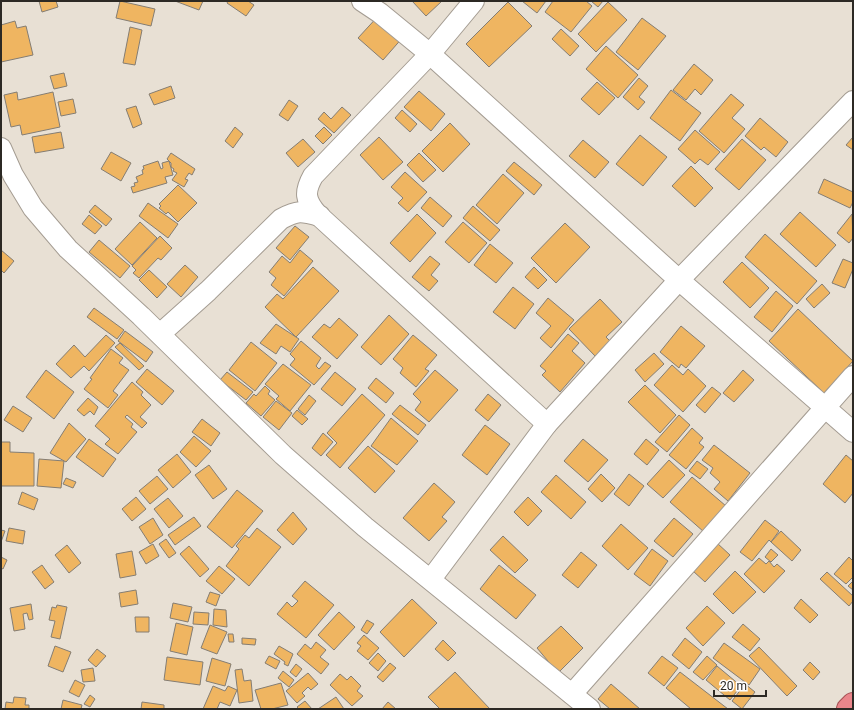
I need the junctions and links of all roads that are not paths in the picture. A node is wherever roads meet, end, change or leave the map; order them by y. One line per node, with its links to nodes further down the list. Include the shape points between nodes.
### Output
1 (362, 1): 3 (street, via 380,12)
2 (474, 1): 3 (street)
3 (430, 54): 6 (street, via 313,176 307,187 307,198); 7 (street)
4 (853, 101): 7 (street)
5 (1, 148): 8 (street, via 13,175 34,208 68,249)
6 (320, 216): 8 (street, via 302,211 293,212 281,219); 11 (street)
7 (679, 280): 10 (street); 11 (street)
8 (160, 334): 13 (street, via 283,456 365,527)
9 (853, 376): 10 (street)
10 (825, 408): 12 (street); 14 (street)
11 (547, 424): 13 (street)
12 (853, 432)
13 (431, 579): 14 (street)
14 (572, 694): 16 (street)
15 (853, 704): 17 (highway)
16 (590, 709)
17 (848, 709)

